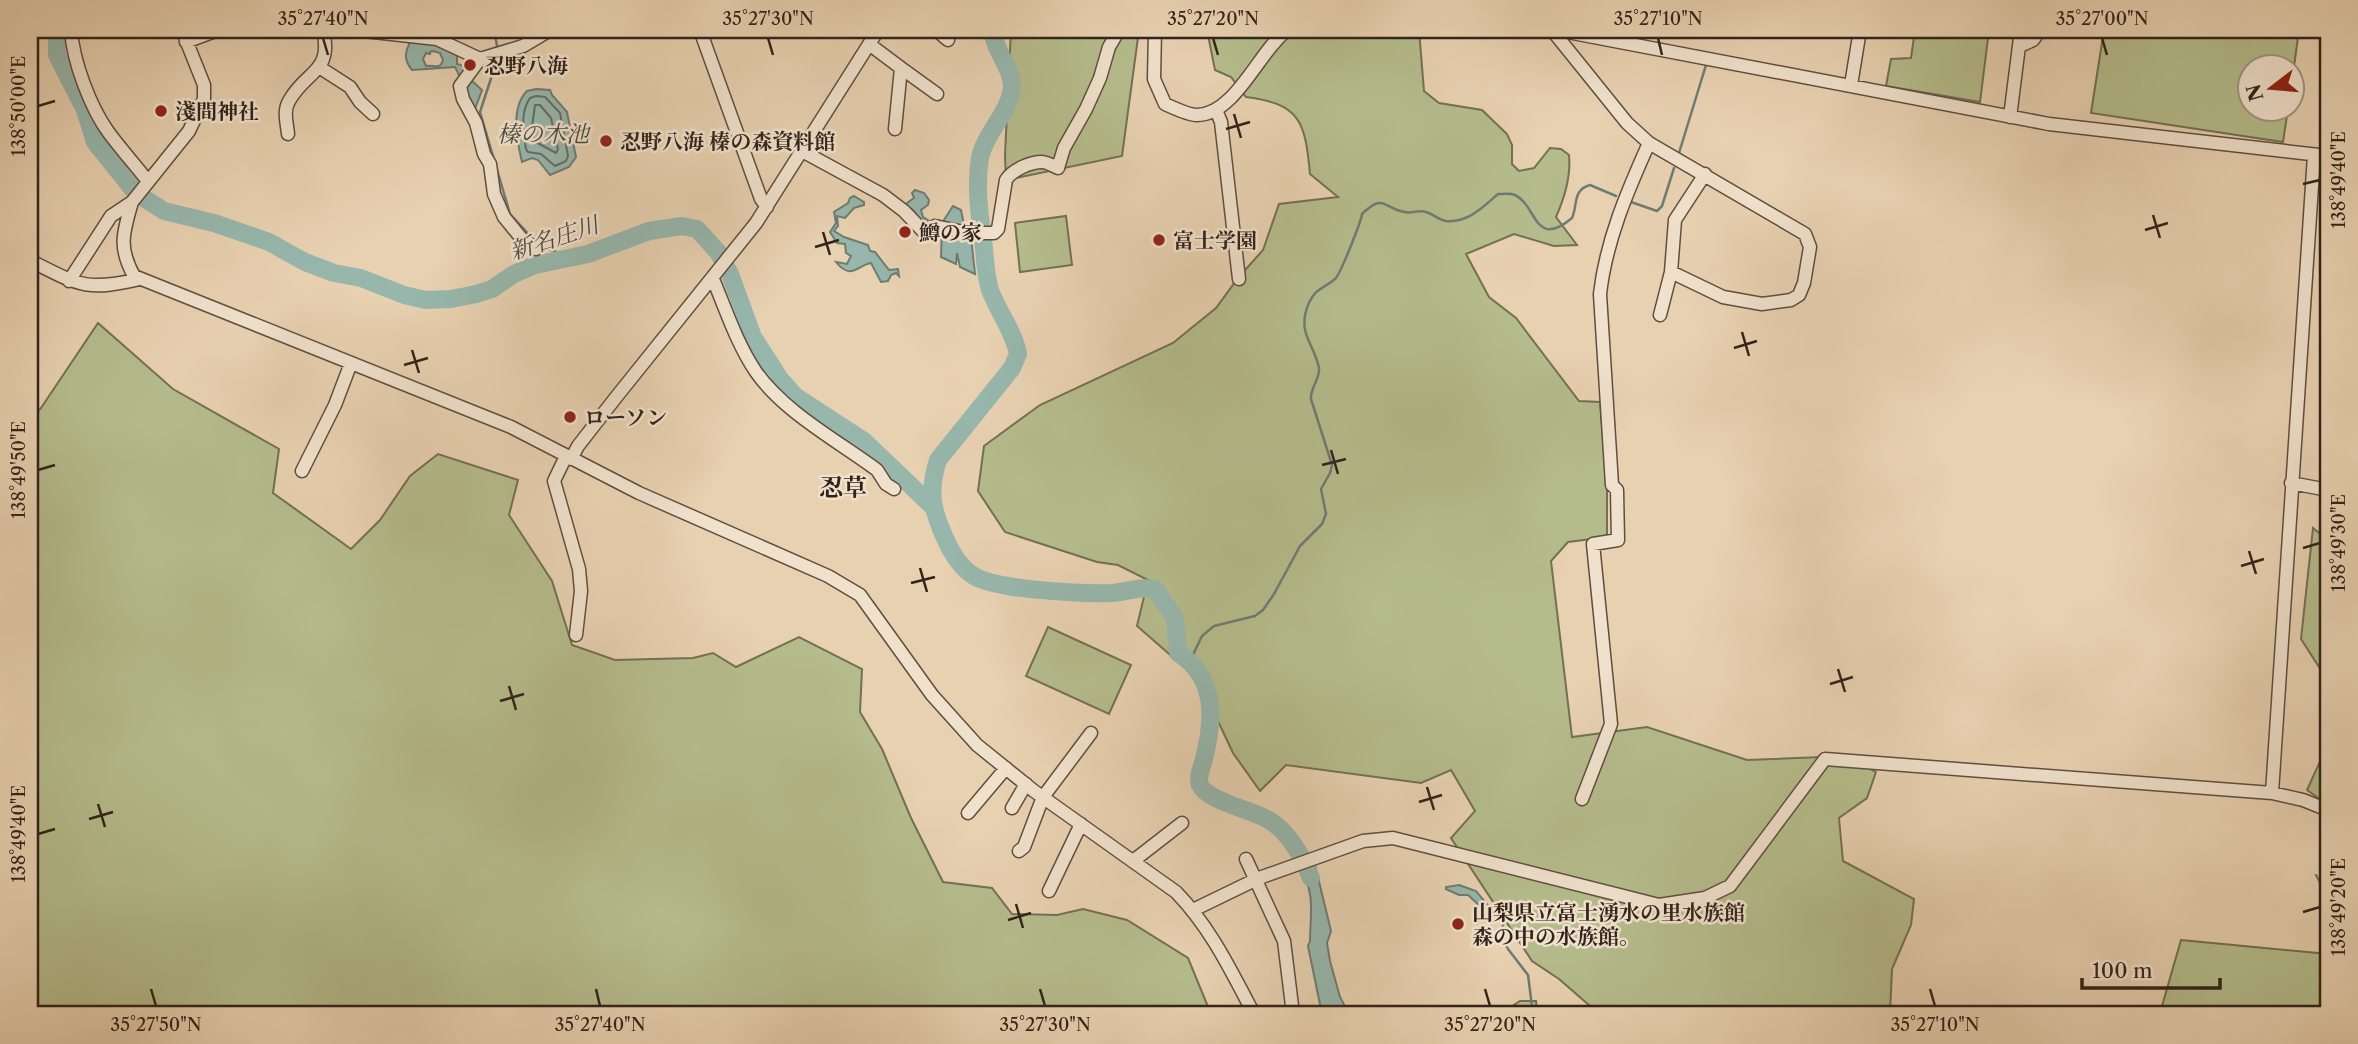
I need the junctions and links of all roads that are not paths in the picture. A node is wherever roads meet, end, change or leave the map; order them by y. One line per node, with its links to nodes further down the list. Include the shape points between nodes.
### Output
1 (71, 30): 36 (street, via 73,49 107,131)
2 (218, 30): 17 (street)
3 (323, 30): 22 (street, via 326,57)
4 (355, 30): 21 (street, via 437,39)
5 (550, 30): 21 (street, via 523,46)
6 (700, 30): 38 (street)
7 (878, 30): 19 (street)
8 (936, 30): 18 (street)
9 (1119, 30): 32 (street, via 1058,168 1042,162 1009,174 994,233 935,226 924,232 883,195)
10 (1155, 30): 26 (street, via 1154,79 1166,104 1196,115)
11 (1287, 30): 26 (street, via 1228,102)
12 (1555, 30): 16 (street); 31 (street, via 1627,123)
13 (1860, 30): 24 (street)
14 (2021, 30): 20 (street)
15 (2040, 30): 20 (street)
16 (1591, 32): 24 (street)
17 (184, 36): 36 (street, via 204,85 204,99 189,131)
18 (948, 40)
19 (869, 44): 23 (street); 32 (street)
20 (2020, 46): 28 (street)
21 (480, 59): 39 (street, via 460,86 463,99 490,163 494,194 504,217)
22 (319, 67): 27 (street, via 351,87); 30 (street, via 289,101)
23 (901, 68): 25 (street); 29 (street)
24 (1851, 85): 28 (street)
25 (937, 94)
26 (1216, 110): 44 (street)
27 (373, 114)
28 (2010, 117): 33 (street)
29 (895, 129)
30 (288, 134)
31 (1649, 143): 35 (street); 59 (street, via 1622,203 1600,294 1618,540 1593,544 1611,724)
32 (802, 151): 38 (street)
33 (2314, 155): 34 (street); 50 (street)
34 (2328, 156)
35 (1704, 174): 41 (street, via 1675,220); 41 (street, via 1805,234 1810,247 1804,283 1791,300 1762,304 1723,298)
36 (148, 180): 37 (street)
37 (132, 202): 43 (street, via 123,244 125,260); 45 (street, via 111,216)
38 (767, 207): 42 (street)
39 (536, 249)
40 (30, 257): 45 (street)
41 (1671, 272): 46 (street)
42 (714, 278): 48 (street); 51 (street, via 756,372 794,411 877,470)
43 (140, 279): 45 (street, via 96,287); 47 (street)
44 (1239, 279)
45 (69, 281)
46 (1660, 315)
47 (351, 363): 48 (street, via 511,427); 49 (street)
48 (569, 457): 53 (street, via 554,481 579,569); 55 (street, via 860,595 932,695 977,745)
49 (302, 471)
50 (2291, 483): 52 (street); 57 (street)
51 (894, 489)
52 (2328, 489)
53 (576, 635)
54 (1091, 733): 58 (street)
55 (1006, 768): 56 (street); 62 (street)
56 (1026, 784): 58 (street); 60 (street)
57 (2272, 793): 61 (street); 68 (street, via 1825,759 1730,886 1705,898 1659,905 1393,838 1363,841)
58 (1043, 797): 64 (street); 65 (street)
59 (1582, 799)
60 (1012, 808)
61 (2328, 810)
62 (968, 813)
63 (1182, 823): 67 (street)
64 (1080, 824): 67 (street); 69 (street)
65 (1019, 851)
66 (1246, 859): 68 (street)
67 (1133, 861): 70 (street)
68 (1257, 879): 70 (street); 72 (street, via 1284,941)
69 (1049, 891)
70 (1193, 910): 71 (street, via 1210,932)
71 (1254, 1014)
72 (1293, 1014)

